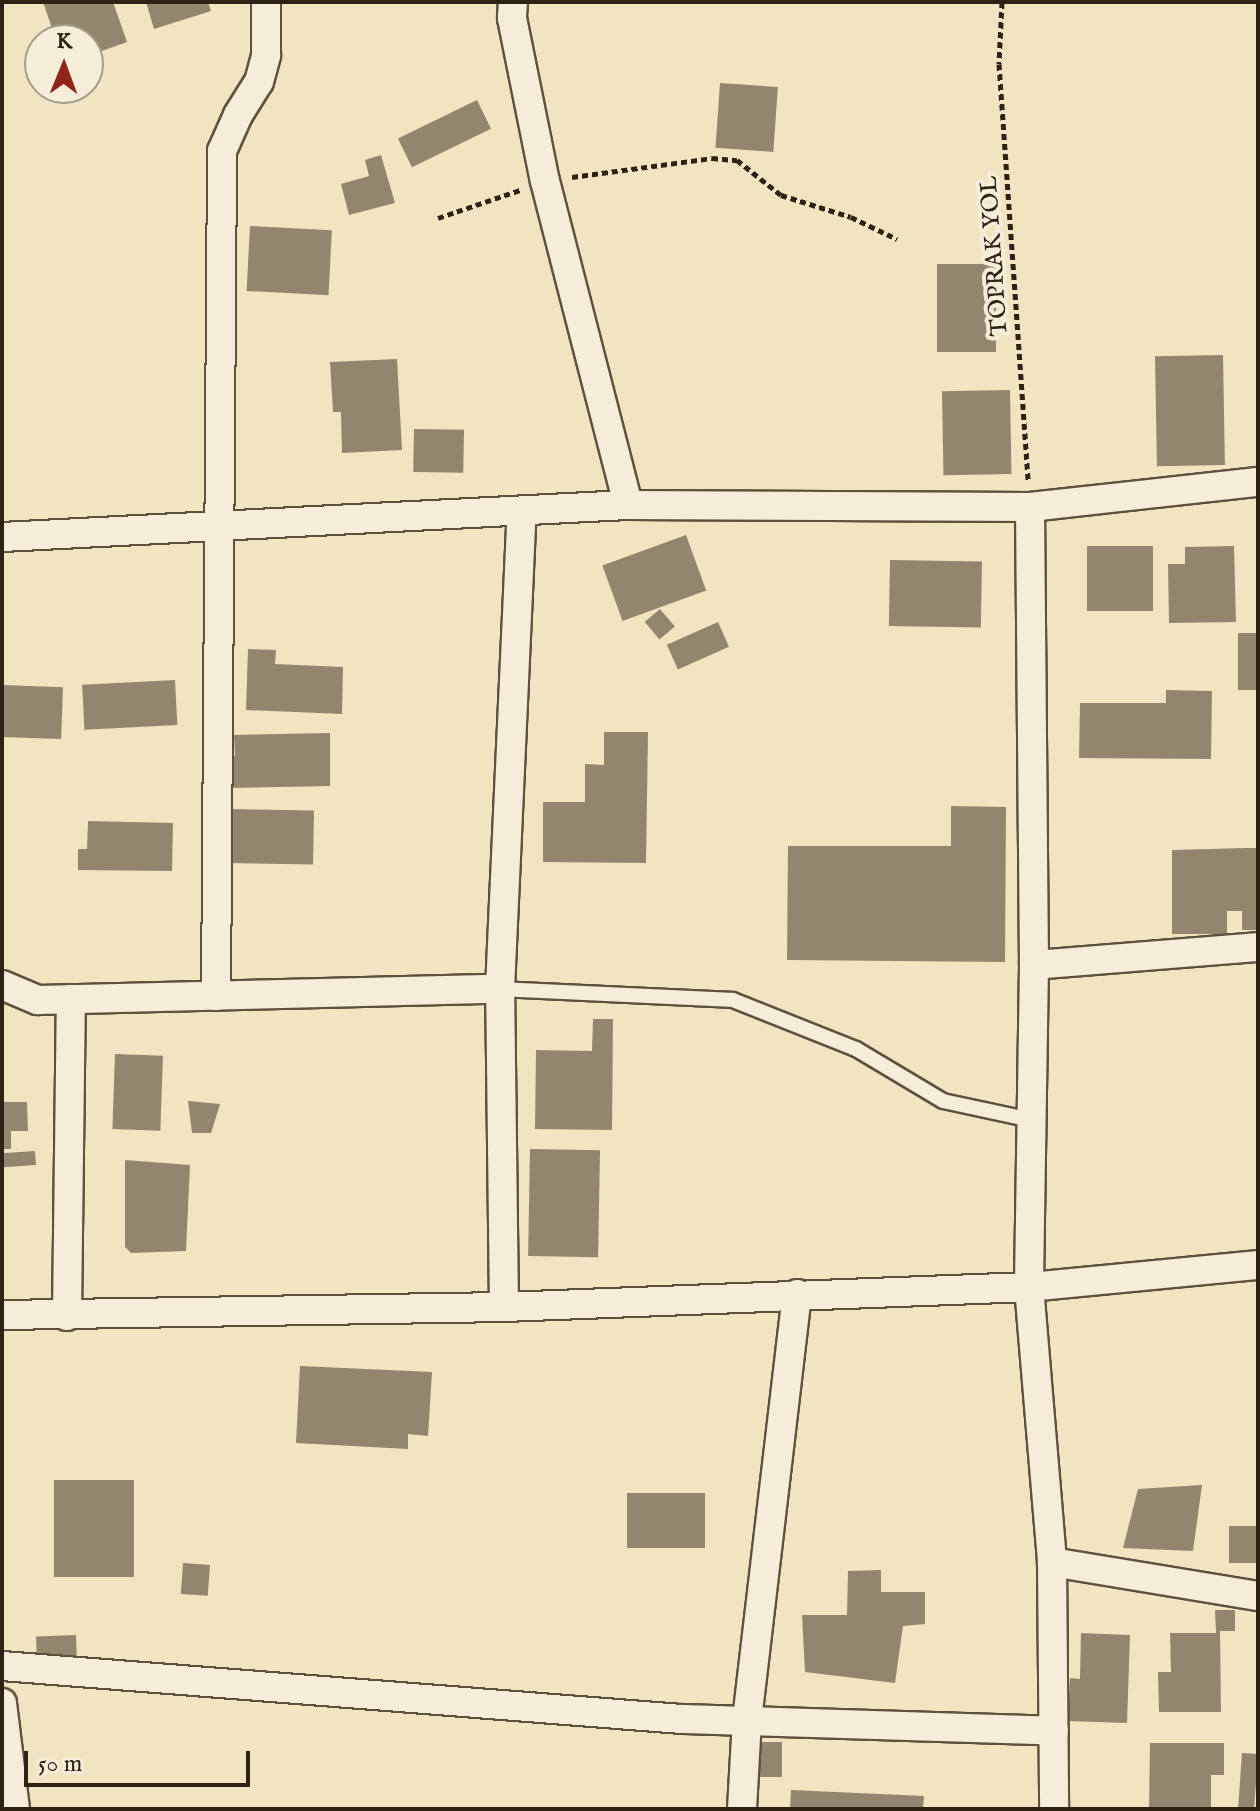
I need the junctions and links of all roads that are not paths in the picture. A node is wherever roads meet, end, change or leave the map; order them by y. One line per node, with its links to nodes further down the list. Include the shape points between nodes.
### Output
1 (266, 2): 7 (street, via 266,55 259,82 222,151)
2 (513, 2): 4 (street, via 545,181)
3 (1258, 482): 5 (street)
4 (628, 505): 5 (street); 6 (street)
5 (1030, 507): 10 (street)
6 (522, 511): 7 (street); 12 (street)
7 (222, 526): 8 (street); 13 (street)
8 (2, 537)
9 (1258, 947): 10 (street)
10 (1034, 965): 15 (street)
11 (2, 985): 14 (street, via 38,1000)
12 (500, 989): 13 (street); 15 (lane, via 733,1000 856,1049 943,1101); 19 (street)
13 (216, 996): 14 (street)
14 (71, 999): 21 (street)
15 (1032, 1120): 17 (street)
16 (1258, 1265): 17 (street)
17 (1029, 1287): 18 (street); 22 (street)
18 (797, 1294): 19 (street); 26 (street)
19 (504, 1307): 21 (street)
20 (2, 1315): 21 (street)
21 (67, 1316)
22 (1052, 1562): 23 (street); 27 (street)
23 (1258, 1596)
24 (2, 1666): 26 (street)
25 (2, 1703): 28 (street)
26 (747, 1720): 27 (street); 29 (street)
27 (1054, 1731): 30 (street)
28 (15, 1809)
29 (742, 1809)
30 (1054, 1809)

